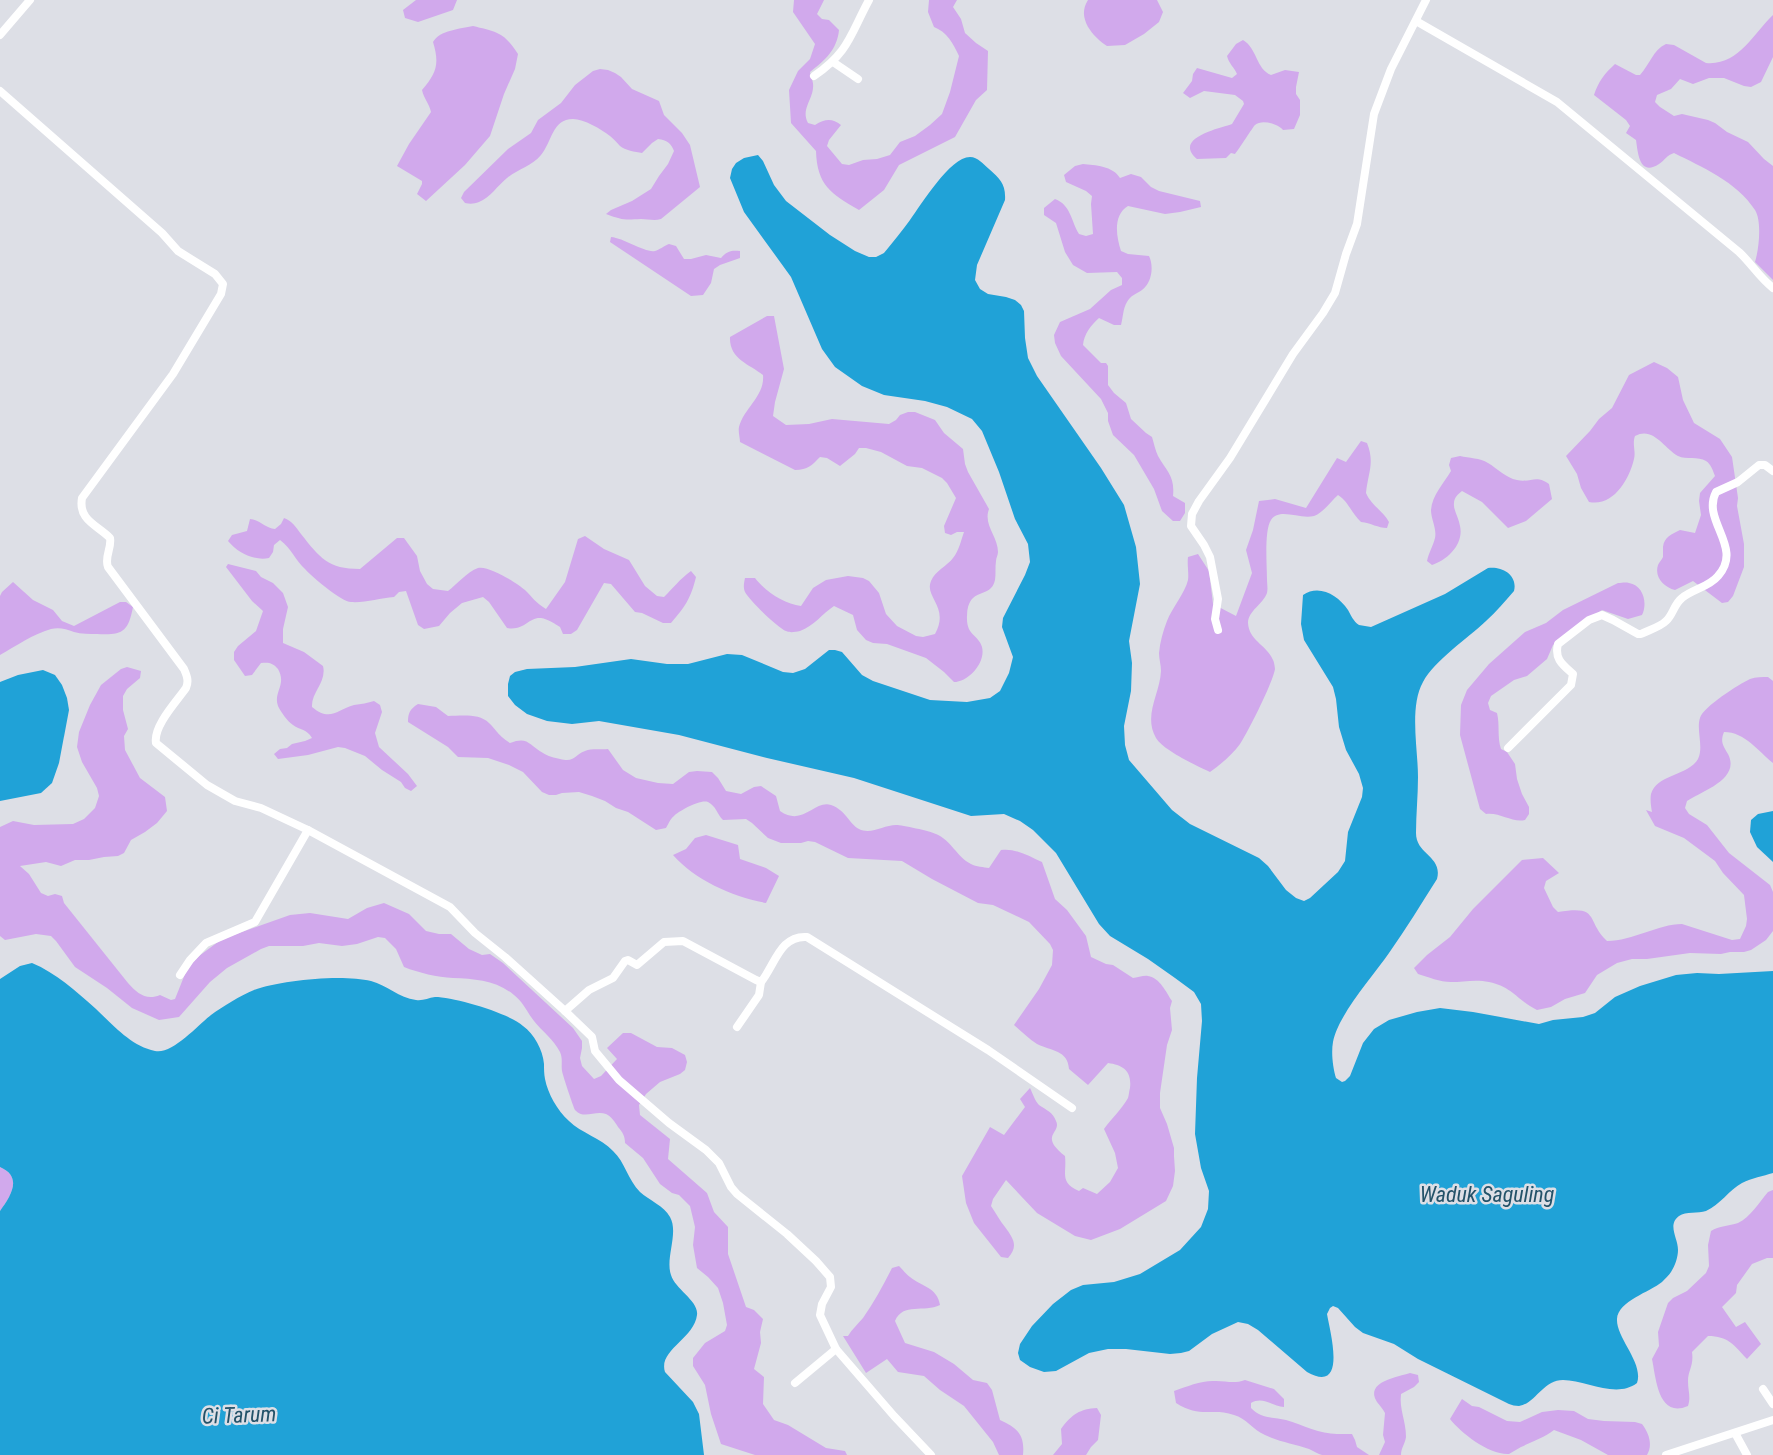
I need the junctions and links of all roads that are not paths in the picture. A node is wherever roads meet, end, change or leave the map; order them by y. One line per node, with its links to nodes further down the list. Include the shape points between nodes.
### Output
1 (30, 0): 5 (street)
2 (869, 0): 6 (street, via 844,50)
3 (1426, 0): 4 (street)
4 (1416, 21): 10 (street, via 1557,102 1739,252); 12 (street, via 1391,69 1374,114 1357,224 1335,293 1192,514 1191,526 1210,557 1218,599)
5 (0, 34)
6 (833, 62): 7 (street); 8 (street)
7 (814, 76)
8 (858, 79)
9 (0, 91): 14 (street, via 162,232 178,251 215,274 223,284 221,294 173,374 82,498 81,510 110,538 108,567 187,678 186,688 156,734 156,743 207,785)
10 (1773, 288)
11 (1773, 471): 13 (street, via 1759,465 1738,482 1716,492 1712,511 1726,543 1725,565 1716,579 1682,598 1665,622 1638,634 1602,615 1558,644 1559,660 1573,675 1571,685)
12 (1218, 630)
13 (1508, 748)
14 (308, 831): 15 (street, via 255,922 206,943); 17 (street, via 450,907)
15 (180, 975)
16 (761, 982): 17 (street, via 685,942 666,941 638,965 625,961 612,978 589,990); 18 (street, via 759,995); 19 (street, via 782,948 798,937 807,937 988,1050)
17 (565, 1011): 20 (street, via 592,1037 595,1051 619,1080 706,1150 719,1163 731,1187 830,1277 831,1287 820,1315)
18 (737, 1027)
19 (1072, 1108)
20 (836, 1349): 21 (street); 26 (street)
21 (795, 1383)
22 (1763, 1389): 23 (street)
23 (1773, 1404)
24 (1773, 1420): 25 (street)
25 (1735, 1433): 27 (street); 28 (street)
26 (931, 1455)
27 (1666, 1455)
28 (1747, 1455)

